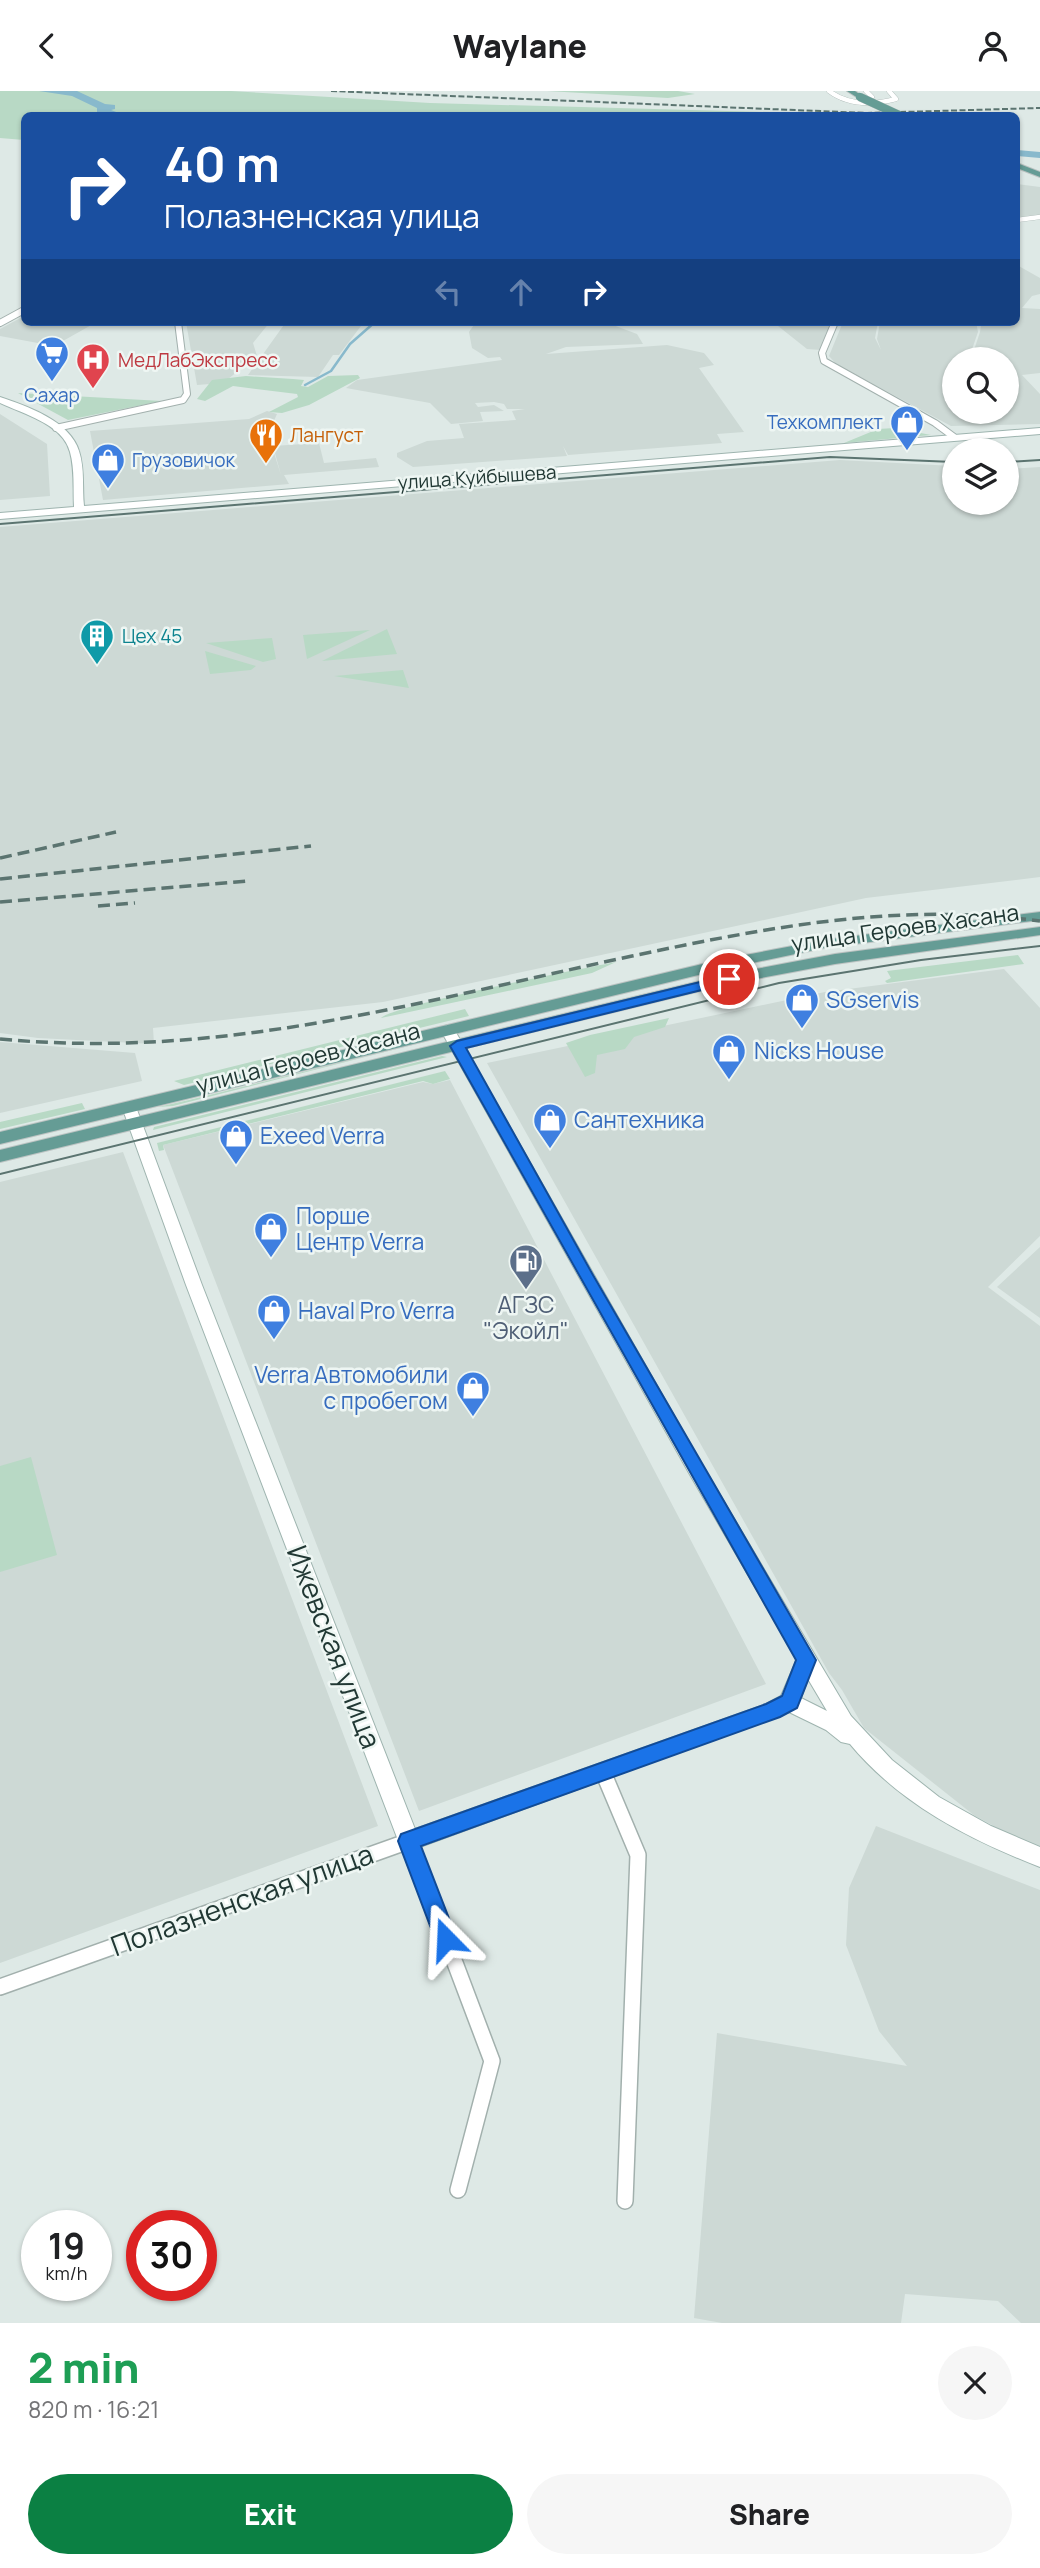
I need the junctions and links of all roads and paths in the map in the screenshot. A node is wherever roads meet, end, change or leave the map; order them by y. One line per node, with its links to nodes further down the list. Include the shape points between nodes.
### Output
1 (829, 91): 3 (street, via 845,101 873,103 897,99)
2 (850, 91): 4 (main road)
3 (889, 91)
4 (865, 94): 5 (main road, bridge); 6 (main road, bridge)
5 (894, 112)
6 (904, 112)
7 (1020, 165): 8 (main road)
8 (1040, 175)
9 (1040, 217): 10 (street)
10 (1020, 220)
11 (21, 312): 12 (street)
12 (0, 323)
13 (178, 326): 16 (street, via 187,394 183,400)
14 (833, 326): 18 (street, via 822,353 824,361)
15 (0, 400): 16 (street)
16 (56, 428): 19 (street, via 75,450)
17 (1040, 429): 18 (street, улица Куйбышева)
18 (954, 437): 19 (street, улица Куйбышева)
19 (79, 510): 20 (street, улица Куйбышева)
20 (0, 516)
21 (1040, 916): 23 (main road, улица Героев Хасана, via 772,953)
22 (1040, 931): 24 (main road, улица Героев Хасана, via 785,968)
23 (447, 1029): 24 (street); 25 (main road, улица Героев Хасана)
24 (457, 1046): 25 (main road, улица Героев Хасана); 28 (street)
25 (132, 1115): 26 (main road, улица Героев Хасана); 27 (main road, улица Героев Хасана); 32 (street, Ижевская улица)
26 (0, 1138)
27 (0, 1156)
28 (806, 1660): 29 (street); 30 (street)
29 (789, 1702): 30 (street, via 833,1724); 31 (street, Полазненская улица)
30 (870, 1755): 33 (street, via 943,1813 990,1839)
31 (603, 1772): 32 (street, Полазненская улица); 36 (street, via 638,1856)
32 (408, 1841): 34 (street, Полазненская улица); 35 (street, Ижевская улица, via 492,2061)
33 (1040, 1857)
34 (0, 1987)
35 (457, 2190)
36 (625, 2201)

